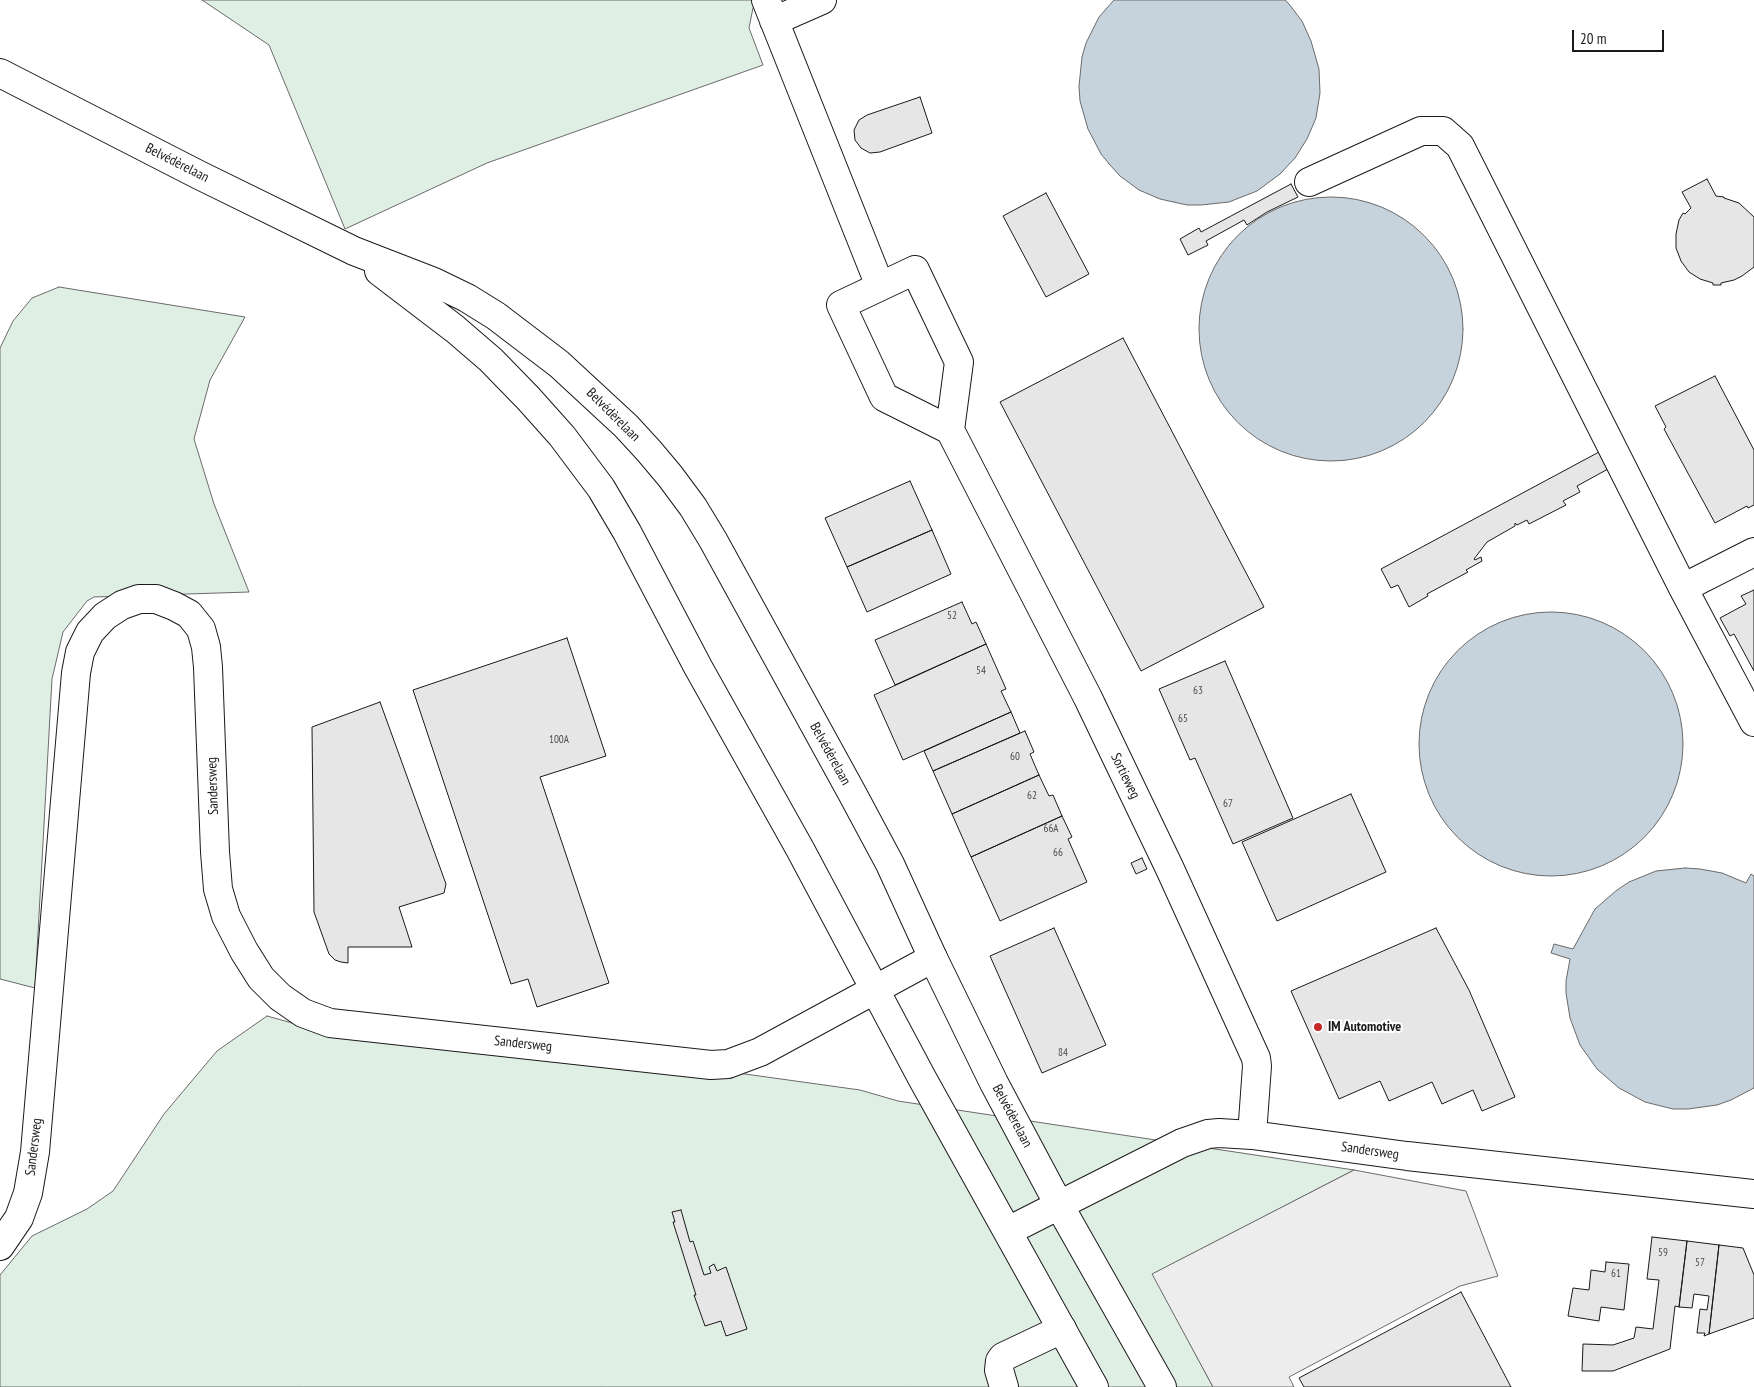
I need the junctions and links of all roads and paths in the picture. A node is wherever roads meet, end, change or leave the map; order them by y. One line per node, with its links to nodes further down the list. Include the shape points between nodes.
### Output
1 (822, 0): 2 (street)
2 (770, 10): 6 (street)
3 (0, 73): 5 (street, Belvédèrelaan)
4 (1309, 182): 9 (street, via 1421,131 1443,131 1460,146)
5 (354, 252): 11 (street, Belvédèrelaan, via 434,282 496,316 593,394 670,476 713,540 852,793 890,864); 12 (street, Belvédèrelaan, via 491,360 582,462 627,532)
6 (880, 286): 7 (street, via 915,270 959,362); 7 (street, via 841,305 884,397)
7 (950, 430): 13 (street, Sortieweg, via 1088,698 1256,1058)
8 (1754, 552): 9 (street)
9 (1683, 588): 10 (street)
10 (1754, 722)
11 (933, 958): 12 (street, Sandersweg); 15 (street, Belvédèrelaan)
12 (875, 990): 16 (street, Belvédèrelaan); 17 (street, Sandersweg, via 760,1052 728,1064 711,1065 330,1023 303,1013 261,978 226,916 218,889 208,667 201,629 189,614 174,606 139,599 105,616 90,632 80,652 35,1152 28,1193 19,1218)
13 (1252, 1134): 14 (street, Sandersweg, via 1408,1156); 15 (street, Sandersweg, via 1214,1134 1182,1142)
14 (1754, 1194)
15 (1059, 1205): 16 (street, Sandersweg); 21 (street, Belvédèrelaan)
16 (1008, 1231): 18 (street, Belvédèrelaan)
17 (0, 1246)
18 (1062, 1329): 19 (street, via 1003,1357 999,1370); 20 (street, Belvédèrelaan)
19 (1004, 1387)
20 (1094, 1387)
21 (1162, 1387)

